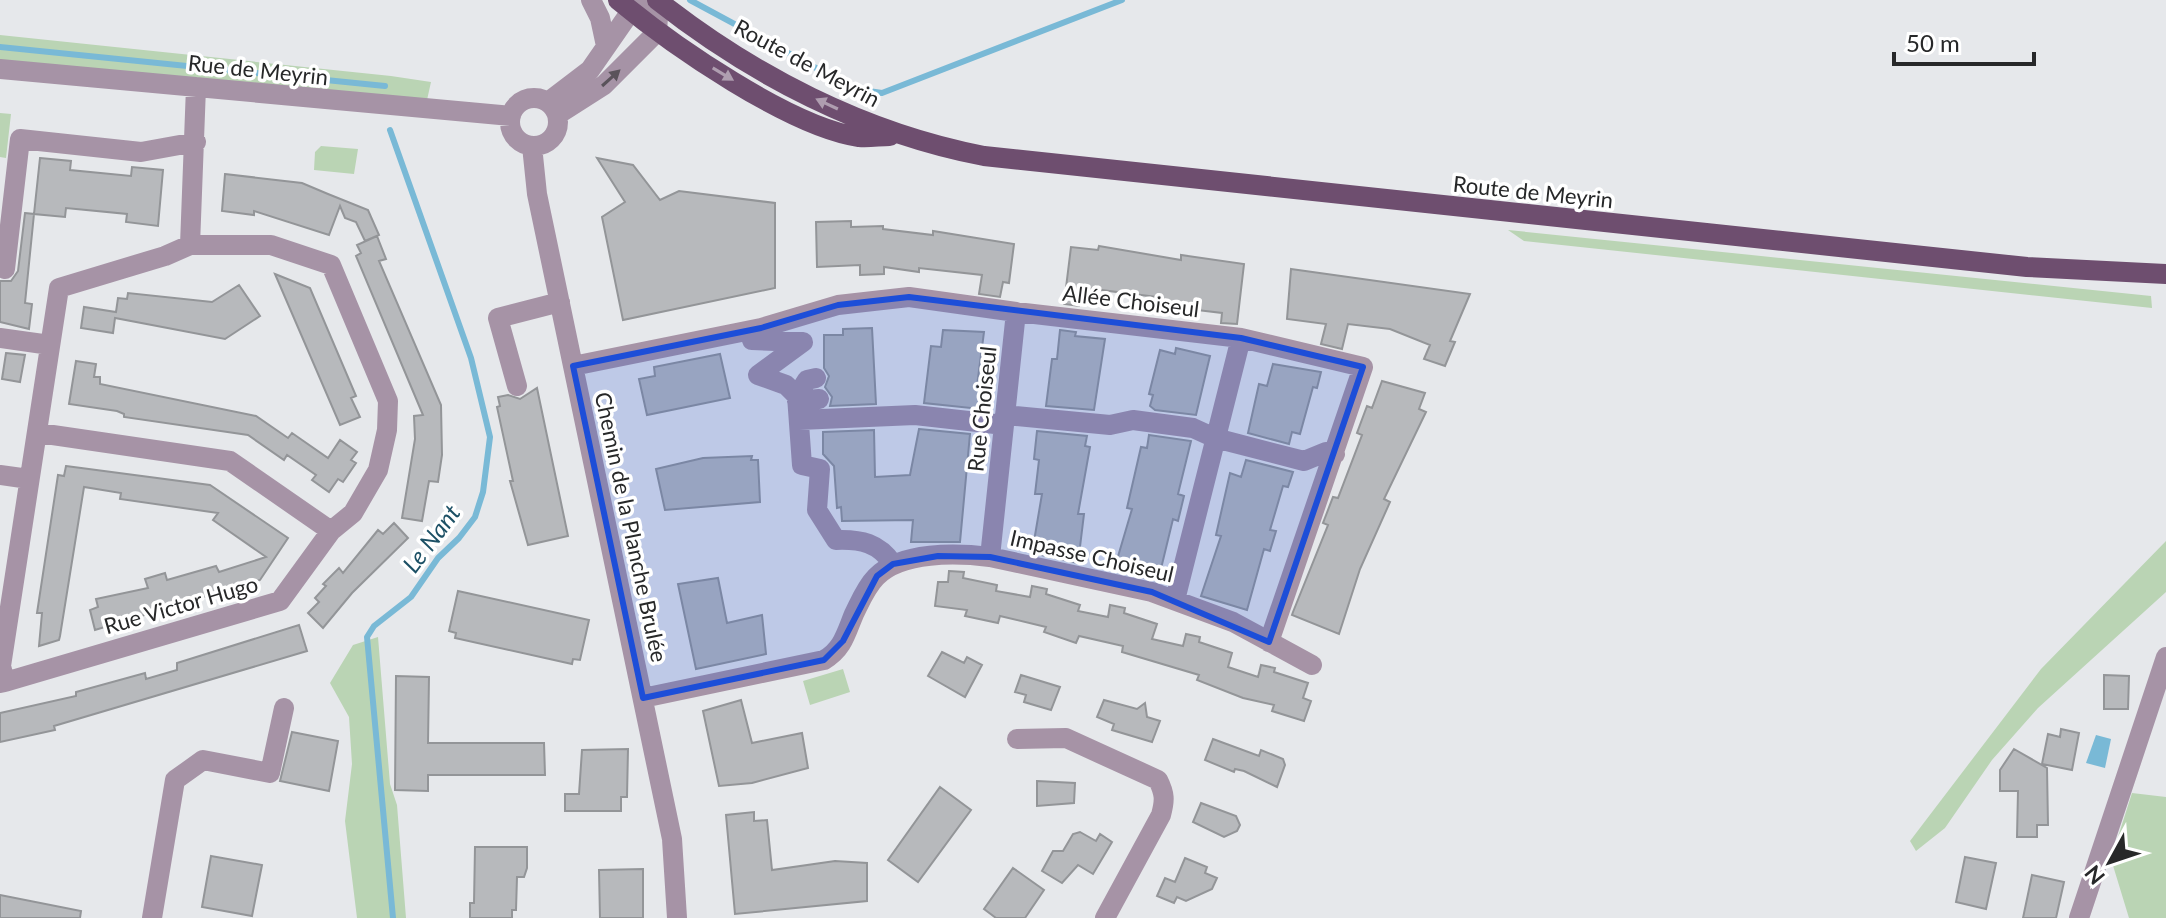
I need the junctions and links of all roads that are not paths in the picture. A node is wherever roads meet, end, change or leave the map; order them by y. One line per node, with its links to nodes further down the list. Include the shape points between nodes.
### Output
1 (591, 0): 5 (street)
2 (658, 0): 3 (street); 4 (street); 10 (main road, Route de Meyrin, one-way to 2, via 764,72)
3 (625, 6): 4 (main road, Route de Meyrin); 5 (street, Rue de Meyrin)
4 (657, 32): 8 (street, Rue de Meyrin, one-way to 4, via 604,85); 10 (main road, Route de Meyrin, one-way to 10, via 794,113 859,137)
5 (606, 46): 8 (street, Rue de Meyrin)
6 (0, 69): 7 (street, Rue de Meyrin)
7 (196, 87): 9 (street, Rue de Meyrin); 11 (street)
8 (552, 108): 9 (street, Rue de Meyrin, via 526,99); 12 (street, Rue de Meyrin, via 553,136)
9 (511, 116): 12 (street, via 513,132)
10 (898, 136): 15 (main road, Route de Meyrin, via 1064,167 2027,267)
11 (196, 142): 13 (street); 14 (street, via 141,152 20,139)
12 (532, 146): 16 (street, Chemin de la Planche Brulée)
13 (190, 245): 21 (street, Rue Victor Hugo, via 59,288); 32 (street, Rue Victor Hugo, via 271,245 331,265 388,401 378,470 353,513)
14 (5, 269)
15 (2166, 274)
16 (560, 302): 22 (street, Chemin de la Planche Brulée); 23 (street, via 498,318)
17 (1016, 312): 18 (street, via 909,297 838,305); 20 (street, Allée Choiseul); 26 (street, Rue Choiseul)
18 (749, 331): 22 (street); 24 (street, via 752,340 803,342 758,375)
19 (0, 338): 21 (street)
20 (1241, 338): 28 (street); 29 (street, Allée Choiseul, via 1363,367)
21 (50, 345): 27 (street, Rue Victor Hugo)
22 (573, 366): 41 (street, Chemin de la Planche Brulée)
23 (517, 386)
24 (800, 394): 25 (street); 26 (street, via 915,415); 33 (street, via 802,465 824,513 814,527 849,549)
25 (819, 399)
26 (1005, 420): 28 (street, via 1110,425 1133,420 1193,428); 34 (street, Rue Choiseul)
27 (39, 433): 31 (street, Rue Victor Hugo); 32 (street, via 230,461)
28 (1215, 438): 29 (street, via 1304,461); 36 (street)
29 (1335, 454): 37 (street, Allée Choiseul)
30 (0, 475): 31 (street)
31 (29, 479): 35 (street, Rue Victor Hugo)
32 (331, 531): 40 (street, Rue Victor Hugo, via 280,601)
33 (888, 557): 34 (street); 41 (street, via 836,653 824,660)
34 (990, 557): 36 (street, Impasse Choiseul)
35 (5, 595): 40 (street, Rue Victor Hugo)
36 (1175, 600): 37 (street, Impasse Choiseul)
37 (1269, 642): 39 (street, Impasse Choiseul)
38 (2166, 657): 47 (street)
39 (1312, 665)
40 (3, 683)
41 (643, 698): 45 (street, Chemin de la Planche Brulée, via 672,839)
42 (284, 708): 44 (street, via 270,773 203,760 175,780)
43 (1017, 739): 46 (street, via 1066,738 1158,780 1163,790 1161,815)
44 (152, 918)
45 (677, 918)
46 (1105, 918)
47 (2079, 918)

